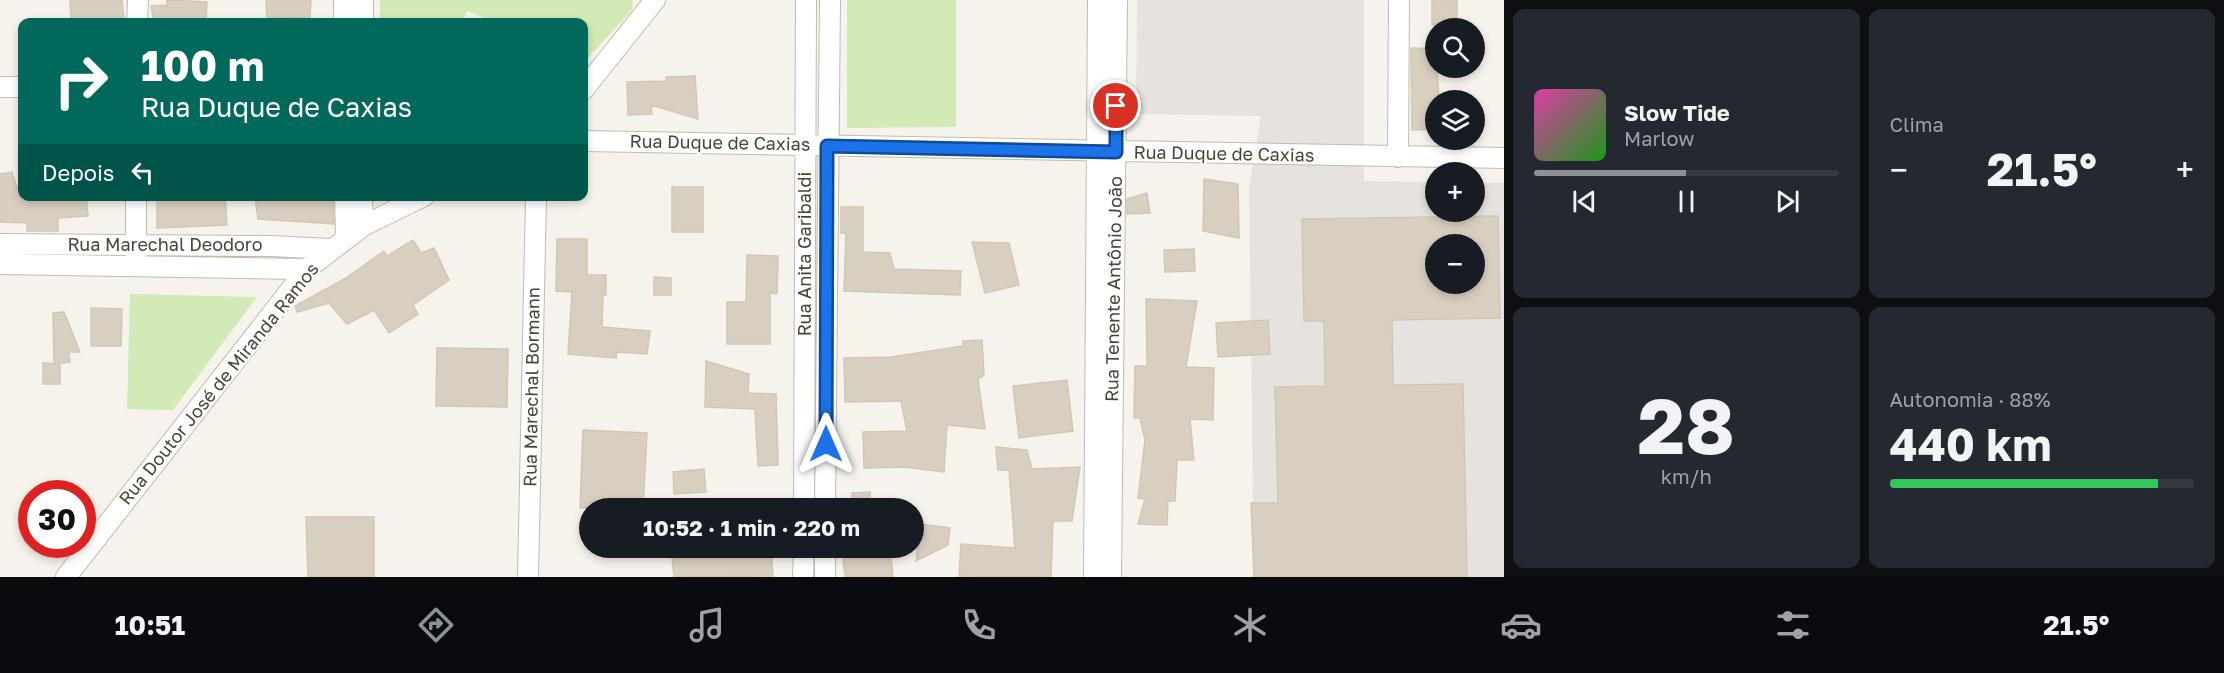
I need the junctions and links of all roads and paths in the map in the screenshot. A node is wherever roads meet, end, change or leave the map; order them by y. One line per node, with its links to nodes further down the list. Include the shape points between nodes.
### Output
1 (138, 0): 10 (street)
2 (344, 0): 11 (street)
3 (363, 0): 12 (street)
4 (655, 0): 14 (street)
5 (1098, 0): 13 (street, Rua Tenente Antônio João)
6 (1117, 0): 13 (street, Rua Tenente Antônio João)
7 (1399, 0): 21 (street)
8 (806, 9): 9 (street); 18 (street, Rua Anita Garibaldi)
9 (829, 10): 19 (street, Rua Anita Garibaldi)
10 (137, 18)
11 (344, 18)
12 (363, 18)
13 (1107, 24): 20 (street, Rua Tenente Antônio João)
14 (588, 84)
15 (0, 87): 16 (street)
16 (18, 87)
17 (588, 135): 18 (street, Rua Duque de Caxias)
18 (806, 146): 19 (street, Rua Duque de Caxias); 35 (street, Rua Anita Garibaldi)
19 (827, 146): 20 (street, Rua Duque de Caxias); 34 (street, Rua Anita Garibaldi)
20 (1106, 152): 21 (street, Rua Duque de Caxias); 38 (street, Rua Tenente Antônio João)
21 (1398, 157): 22 (street, Rua Duque de Caxias)
22 (1504, 158)
23 (136, 201): 32 (street)
24 (345, 201): 29 (street)
25 (362, 201): 28 (street)
26 (414, 201): 28 (street, Rua Doutor José de Miranda Ramos)
27 (535, 201): 46 (street, Rua Marechal Bormann)
28 (363, 226): 29 (street, Rua Doutor José de Miranda Ramos)
29 (346, 237): 30 (street, Rua Doutor José de Miranda Ramos)
30 (330, 249): 32 (street, Rua Marechal Deodoro); 33 (street, Rua Doutor José de Miranda Ramos)
31 (4, 254): 32 (street, Rua Marechal Deodoro)
32 (136, 255): 33 (street, Rua Marechal Deodoro)
33 (307, 268): 45 (street, Rua Doutor José de Miranda Ramos)
34 (826, 307): 35 (street); 37 (street, Rua Anita Garibaldi)
35 (805, 308): 36 (street, Rua Anita Garibaldi)
36 (804, 401): 37 (street); 39 (street, Rua Anita Garibaldi)
37 (826, 401): 40 (street, Rua Anita Garibaldi)
38 (1103, 469): 49 (street, Rua Tenente Antônio João); 50 (street, Rua Tenente Antônio João)
39 (804, 487): 40 (street); 41 (street, Rua Anita Garibaldi)
40 (826, 487): 42 (street, Rua Anita Garibaldi)
41 (804, 498)
42 (825, 498)
43 (804, 558): 47 (street)
44 (825, 558): 48 (street)
45 (66, 577)
46 (528, 577)
47 (804, 577)
48 (825, 577)
49 (1094, 577)
50 (1111, 577)

